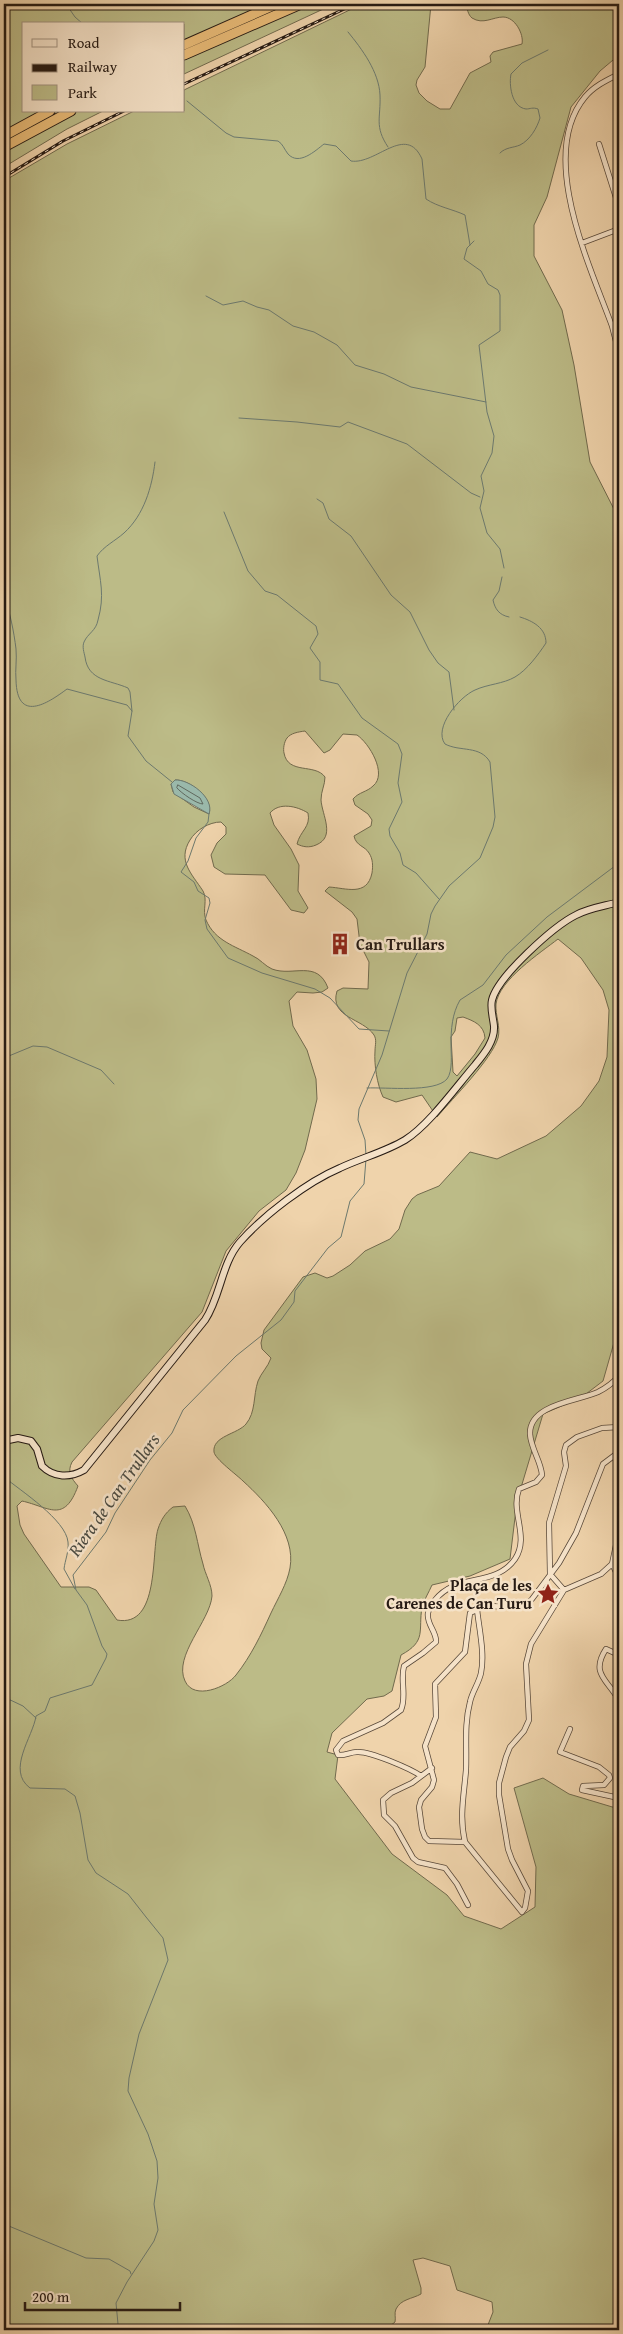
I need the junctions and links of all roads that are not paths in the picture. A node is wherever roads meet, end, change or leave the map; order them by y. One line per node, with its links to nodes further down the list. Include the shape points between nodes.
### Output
1 (277, 4): 3 (highway)
2 (302, 4): 4 (highway)
3 (185, 45)
4 (185, 55)
5 (619, 74): 13 (street, via 601,82 585,96 573,115 567,141 567,194)
6 (48, 112): 8 (highway)
7 (70, 112): 10 (highway)
8 (4, 136)
9 (598, 144): 11 (street)
10 (4, 147)
11 (619, 206)
12 (619, 229): 13 (street)
13 (582, 243): 14 (street)
14 (612, 326): 15 (street); 16 (street)
15 (619, 329)
16 (619, 352)
17 (619, 902): 20 (street, via 581,912 513,967 492,1000 494,1031 485,1053 419,1129 406,1140 339,1168 305,1187 242,1240 228,1261 205,1320 84,1470 66,1476 49,1472 42,1466 34,1444 26,1438)
18 (619, 1376): 32 (street, via 598,1392 547,1409 532,1426 530,1433 534,1453 542,1475 536,1482 519,1489 517,1494 515,1501 522,1535 514,1560 499,1574 450,1586 438,1596 427,1614 436,1642 404,1666 404,1695 400,1710 383,1723 344,1741 336,1750 342,1756 359,1752 404,1765)
19 (619, 1427): 24 (street, via 602,1428 577,1437 566,1445 566,1466 549,1523)
20 (4, 1442)
21 (619, 1452): 24 (street, via 603,1464 576,1532)
22 (619, 1531): 23 (street)
23 (612, 1564): 25 (street); 26 (street, via 601,1574)
24 (550, 1574): 26 (street); 27 (street, via 527,1604)
25 (619, 1578)
26 (564, 1590): 34 (street, via 531,1644 526,1664 529,1720 510,1747 499,1783 508,1850 528,1891 522,1912)
27 (477, 1609): 31 (street, via 468,1620 465,1652 435,1684 436,1717 425,1746); 34 (street, via 481,1673 466,1721 466,1768 461,1810)
28 (619, 1655): 29 (street, via 606,1649 601,1657 600,1670 602,1679)
29 (619, 1701)
30 (570, 1729): 33 (street, via 560,1752 599,1766 610,1778 604,1785 584,1786 582,1790)
31 (432, 1768): 32 (street); 34 (street, via 432,1787 419,1806 425,1838 434,1842)
32 (421, 1776): 35 (street, via 383,1800 384,1815 396,1826 413,1858 445,1868 450,1873)
33 (619, 1798)
34 (465, 1842)
35 (468, 1905)

